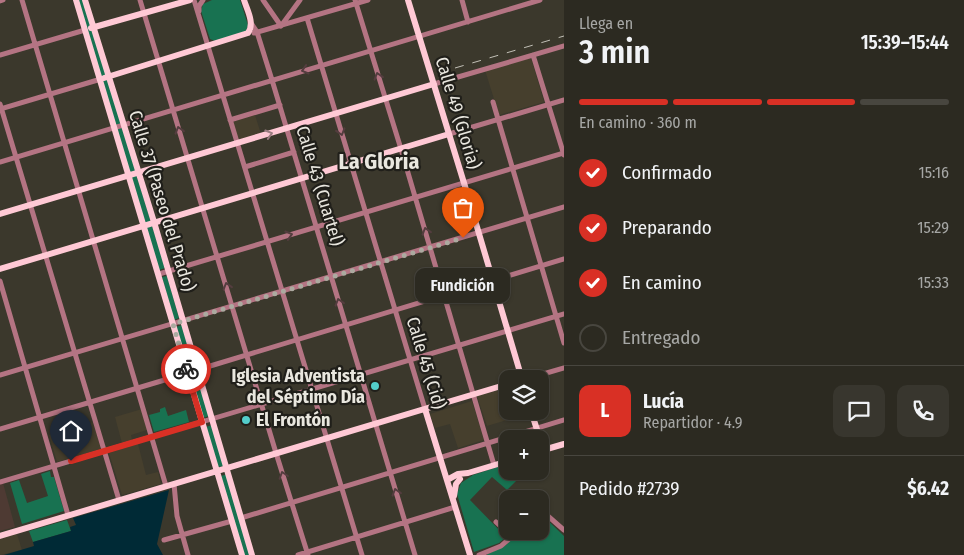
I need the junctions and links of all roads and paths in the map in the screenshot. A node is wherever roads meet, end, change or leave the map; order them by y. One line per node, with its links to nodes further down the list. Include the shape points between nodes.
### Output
1 (22, 0): 31 (street)
2 (76, 0): 25 (main road, Calle 37 (Paseo del Prado))
3 (85, 0): 24 (main road, Calle 37 (Paseo del Prado))
4 (140, 0): 19 (street)
5 (190, 0): 19 (main road)
6 (194, 0): 18 (street)
7 (203, 0): 18 (street)
8 (244, 0): 22 (main road, Calle 43 (Cuartel))
9 (264, 0): 23 (street)
10 (300, 0): 23 (street)
11 (368, 0): 16 (street)
12 (408, 0): 29 (main road, Calle 49 (Gloria))
13 (462, 0): 21 (street)
14 (515, 0): 17 (street)
15 (540, 0): 17 (street)
16 (355, 2): 20 (street); 34 (street)
17 (517, 7): 21 (street)
18 (198, 12): 28 (street)
19 (144, 14): 24 (main road); 37 (street)
20 (307, 18): 23 (street); 38 (street, Calle 45 (Cid))
21 (468, 22): 29 (street)
22 (251, 23): 26 (street, Calle 43 (Cuartel)); 27 (main road, via 251,28)
23 (281, 26): 26 (street)
24 (93, 28): 25 (main road); 39 (main road, Calle 37 (Paseo del Prado))
25 (85, 30): 31 (street); 40 (main road, Calle 37 (Paseo del Prado))
26 (257, 32): 27 (street); 41 (street, Calle 43 (Cuartel))
27 (244, 35): 30 (main road)
28 (206, 36): 30 (street); 32 (street)
29 (419, 36): 34 (street); 42 (main road, Calle 49 (Gloria))
30 (217, 43): 32 (main road)
31 (35, 44): 35 (street); 43 (street)
32 (207, 46): 37 (main road); 44 (street)
33 (564, 46): 36 (street)
34 (371, 51): 38 (street); 45 (street, one-way to 34)
35 (0, 55)
36 (533, 55): 42 (street); 49 (street)
37 (159, 61): 39 (main road); 51 (street)
38 (322, 65): 41 (street, one-way to 41); 52 (street, Calle 45 (Cid))
39 (108, 76): 40 (main road); 55 (main road, Calle 37 (Paseo del Prado))
40 (100, 79): 43 (street); 56 (main road, Calle 37 (Paseo del Prado))
41 (272, 80): 44 (street); 48 (street, Calle 43 (Cuartel))
42 (434, 84): 45 (main road); 58 (main road, Calle 49 (Gloria))
43 (50, 94): 50 (street); 59 (street)
44 (222, 95): 51 (street); 53 (street)
45 (386, 99): 52 (main road); 61 (street)
46 (564, 100): 49 (street)
47 (493, 102): 54 (street)
48 (280, 105): 53 (street); 57 (street, Calle 43 (Cuartel))
49 (548, 105): 54 (street); 63 (street)
50 (0, 107): 64 (street)
51 (173, 110): 55 (street); 65 (street, one-way to 51)
52 (336, 114): 57 (main road); 67 (street, Calle 45 (Cid), one-way to 67)
53 (230, 120): 60 (street)
54 (499, 120): 58 (street); 69 (street)
55 (123, 125): 56 (street); 70 (main road, Calle 37 (Paseo del Prado))
56 (115, 127): 59 (street); 71 (main road, Calle 37 (Paseo del Prado))
57 (287, 128): 60 (main road, one-way to 57); 62 (street, Calle 43 (Cuartel))
58 (449, 134): 61 (main road); 73 (main road, Calle 49 (Gloria))
59 (64, 143): 64 (street); 74 (street)
60 (237, 143): 65 (main road); 68 (street)
61 (401, 149): 67 (main road); 76 (street)
62 (294, 152): 68 (street); 72 (street, Calle 43 (Cuartel))
63 (564, 154): 69 (street)
64 (16, 157): 66 (street); 77 (street)
65 (188, 158): 70 (main road); 79 (street)
66 (0, 162)
67 (351, 164): 72 (main road); 80 (street, Calle 45 (Cid))
68 (245, 167): 75 (street)
69 (513, 168): 73 (street); 82 (street)
70 (138, 173): 71 (main road); 83 (main road, Calle 37 (Paseo del Prado))
71 (130, 175): 74 (main road); 84 (main road, Calle 37 (Paseo del Prado))
72 (302, 178): 75 (main road); 85 (street, Calle 43 (Cuartel))
73 (464, 183): 76 (street); 86 (main road, Calle 49 (Gloria))
74 (79, 190): 77 (main road); 87 (street)
75 (252, 193): 79 (main road); 88 (street)
76 (416, 197): 80 (street); 89 (street, one-way to 76)
77 (30, 205): 81 (main road); 90 (street)
78 (564, 207): 82 (street)
79 (202, 208): 83 (main road); 91 (street)
80 (365, 212): 85 (street); 93 (street, Calle 45 (Cid))
81 (0, 214)
82 (527, 218): 86 (street); 94 (street)
83 (154, 222): 84 (main road); 96 (main road, Calle 37 (Paseo del Prado))
84 (144, 225): 87 (main road); 97 (main road, Calle 37 (Paseo del Prado))
85 (316, 227): 88 (street, one-way to 85); 98 (street, Calle 43 (Cuartel))
86 (479, 233): 89 (street); 100 (main road, Calle 49 (Gloria))
87 (93, 241): 90 (main road); 111 (street)
88 (268, 241): 91 (street); 101 (street)
89 (430, 247): 93 (street); 102 (street)
90 (45, 255): 95 (main road); 115 (street)
91 (218, 256): 96 (street); 103 (street, one-way to 91)
92 (564, 259): 94 (street)
93 (380, 262): 98 (street); 104 (street, Calle 45 (Cid))
94 (541, 266): 100 (street); 106 (street)
95 (0, 269)
96 (168, 271): 97 (street); 107 (main road, Calle 37 (Paseo del Prado))
97 (159, 274): 108 (main road, Calle 37 (Paseo del Prado))
98 (332, 277): 101 (street); 109 (street, Calle 43 (Cuartel), one-way to 98)
99 (0, 281): 118 (street)
100 (492, 281): 102 (street); 110 (main road, Calle 49 (Gloria))
101 (282, 291): 103 (street); 112 (street)
102 (444, 295): 104 (street); 114 (street)
103 (233, 306): 107 (street); 116 (street)
104 (394, 310): 109 (street); 117 (street, Calle 45 (Cid))
105 (564, 314): 106 (street)
106 (556, 316): 110 (street); 113 (street)
107 (182, 322): 108 (street); 120 (main road, Calle 37 (Paseo del Prado))
108 (173, 324): 111 (street); 123 (main road, Calle 37 (Paseo del Prado))
109 (346, 325): 112 (street); 124 (street, Calle 43 (Cuartel))
110 (507, 331): 114 (street); 121 (main road, Calle 49 (Gloria))
111 (122, 339): 115 (street); 127 (street)
112 (296, 340): 116 (street); 128 (street)
113 (564, 343)
114 (458, 345): 117 (street); 129 (street)
115 (76, 353): 118 (street); 130 (street)
116 (247, 355): 120 (street); 131 (street)
117 (409, 360): 124 (street); 132 (street, Calle 45 (Cid))
118 (26, 368): 125 (street); 133 (street)
119 (564, 368): 122 (street)
120 (197, 370): 134 (main road, Calle 37 (Paseo del Prado))
121 (519, 370)
122 (549, 372)
123 (188, 373): 127 (street); 137 (main road, Calle 37 (Paseo del Prado))
124 (361, 374): 128 (street); 138 (street, Calle 43 (Cuartel))
125 (0, 376)
126 (499, 387): 129 (main road)
127 (137, 388): 130 (street); 141 (street)
128 (312, 389): 131 (street); 142 (street)
129 (473, 395): 132 (main road); 143 (street)
130 (90, 402): 133 (street); 148 (street)
131 (262, 404): 134 (street); 149 (street)
132 (425, 409): 138 (main road); 150 (main road, Calle 45 (Cid))
133 (40, 417): 140 (street); 153 (street)
134 (212, 419): 137 (street); 155 (main road, Calle 37 (Paseo del Prado))
135 (534, 420): 139 (main road)
136 (564, 420): 139 (street)
137 (202, 422): 141 (street); 156 (main road, Calle 37 (Paseo del Prado))
138 (376, 423): 142 (main road); 157 (street, Calle 43 (Cuartel))
139 (536, 428): 143 (street)
140 (0, 429)
141 (152, 437): 148 (street); 162 (street)
142 (326, 438): 149 (main road); 163 (street)
143 (487, 443): 150 (street); 152 (street)
144 (564, 444): 146 (main road)
145 (549, 445): 146 (main road)
146 (554, 447): 147 (main road)
147 (549, 448)
148 (105, 450): 153 (street); 164 (street)
149 (276, 453): 155 (main road); 165 (street, one-way to 149)
150 (440, 457): 154 (main road, Calle 45 (Cid)); 157 (street)
151 (499, 464): 152 (main road)
152 (494, 465): 158 (main road)
153 (54, 466): 160 (street); 167 (street)
154 (443, 466): 158 (main road); 159 (main road, Calle 45 (Cid))
155 (226, 468): 156 (main road); 169 (main road, Calle 37 (Paseo del Prado))
156 (218, 471): 161 (main road); 170 (main road, Calle 37 (Paseo del Prado))
157 (390, 472): 163 (street); 171 (street, Calle 43 (Cuartel), one-way to 157)
158 (459, 476): 159 (main road); 166 (main road, via 454,488)
159 (447, 480): 166 (main road, Calle 45 (Cid))
160 (0, 482)
161 (174, 484): 162 (main road); 175 (street)
162 (166, 486): 164 (main road)
163 (341, 488): 165 (street); 177 (street)
164 (119, 500): 167 (main road)
165 (292, 502): 169 (street); 180 (street)
166 (454, 504): 171 (street); 187 (main road)
167 (68, 515): 176 (main road)
168 (549, 516): 174 (street)
169 (242, 518): 183 (main road, Calle 37 (Paseo del Prado))
170 (232, 521): 175 (street); 182 (main road, Calle 37 (Paseo del Prado))
171 (405, 522): 177 (street); 186 (street, Calle 43 (Cuartel))
172 (496, 522): 173 (street)
173 (499, 525)
174 (564, 530)
175 (182, 535): 178 (street); 181 (street)
176 (0, 536)
177 (356, 537): 180 (street); 185 (street)
178 (164, 540)
179 (508, 540): 188 (street)
180 (308, 554): 184 (street)
181 (188, 555)
182 (242, 555)
183 (252, 555)
184 (298, 555)
185 (362, 555)
186 (415, 555)
187 (470, 555)
188 (479, 555)

